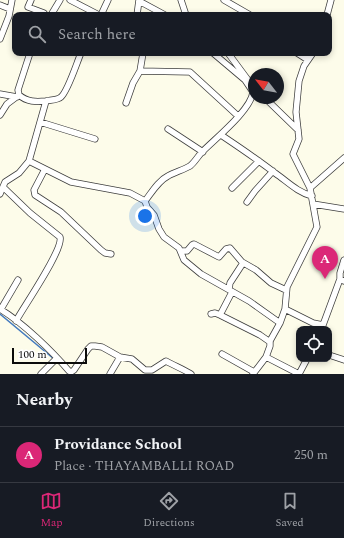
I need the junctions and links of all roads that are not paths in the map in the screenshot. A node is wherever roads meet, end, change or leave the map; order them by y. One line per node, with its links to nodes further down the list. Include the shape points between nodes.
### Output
1 (12, 0): 12 (street)
2 (31, 0): 13 (street, via 28,7)
3 (60, 0): 14 (street)
4 (70, 0): 15 (street)
5 (108, 0): 16 (street)
6 (139, 0): 17 (street); 18 (street)
7 (181, 0): 19 (street)
8 (224, 0): 10 (street)
9 (331, 0): 21 (street)
10 (232, 2): 20 (street)
11 (0, 5): 12 (street)
12 (10, 8): 22 (street)
13 (39, 12)
14 (49, 12)
15 (94, 12)
16 (102, 12)
17 (137, 12)
18 (160, 12)
19 (185, 12)
20 (241, 12)
21 (328, 12)
22 (0, 39)
23 (29, 56): 34 (street)
24 (79, 56): 35 (street, via 63,96)
25 (142, 56): 31 (street)
26 (216, 56): 39 (street, via 244,80 253,92 253,96)
27 (230, 56): 32 (street)
28 (302, 56): 30 (street)
29 (311, 56): 30 (street)
30 (308, 60): 42 (street, via 299,81 296,112)
31 (140, 70): 36 (street); 39 (street, via 190,72)
32 (248, 79)
33 (0, 94): 34 (street)
34 (18, 96): 35 (street, via 32,101); 38 (street, via 7,104)
35 (46, 101): 40 (street)
36 (126, 103)
37 (271, 104): 42 (street)
38 (0, 115)
39 (238, 116): 43 (street)
40 (40, 122): 44 (street); 47 (street)
41 (168, 129): 45 (street)
42 (298, 130): 53 (street, via 299,139 293,154)
43 (221, 135): 45 (street); 48 (street)
44 (95, 139)
45 (203, 152): 56 (street, via 190,166 161,180)
46 (344, 158): 53 (street)
47 (29, 161): 49 (street); 51 (street, via 19,173)
48 (259, 161): 50 (street); 52 (street)
49 (45, 169): 56 (street, via 71,182 130,193); 61 (street, via 34,190 35,195 61,212 101,250)
50 (274, 172): 55 (street, via 302,193); 57 (street)
51 (3, 183): 54 (street); 72 (street, via 61,240 53,260)
52 (232, 188)
53 (310, 188): 55 (street)
54 (0, 194)
55 (312, 196): 58 (street)
56 (145, 201): 60 (street, via 164,237)
57 (247, 202)
58 (313, 204): 59 (street); 66 (street, via 317,227)
59 (344, 209)
60 (181, 251): 63 (street, via 187,251 194,244 219,257 230,248); 67 (street, via 184,260 190,266)
61 (111, 254)
62 (344, 260): 65 (street, via 340,273)
63 (243, 263): 66 (street, via 271,283); 67 (street, via 230,283)
64 (18, 280): 68 (street)
65 (342, 280): 75 (street)
66 (286, 290): 69 (street)
67 (230, 291): 71 (street); 73 (street, via 249,300)
68 (1, 309): 72 (street)
69 (285, 309): 73 (street); 74 (street)
70 (211, 314): 71 (street)
71 (220, 315): 76 (street)
72 (16, 321): 81 (street)
73 (280, 323): 76 (street)
74 (320, 326)
75 (322, 326)
76 (270, 342): 80 (street)
77 (222, 354): 85 (street)
78 (332, 356): 82 (street)
79 (120, 357): 84 (street, via 102,347 92,346); 87 (street); 88 (street, via 132,359 145,370 152,370 166,361)
80 (266, 357): 85 (street); 89 (street)
81 (56, 359): 84 (street); 86 (street)
82 (344, 360)
83 (305, 362): 89 (street)
84 (73, 373)
85 (254, 373)
86 (41, 374)
87 (110, 374)
88 (191, 374)
89 (299, 374)

